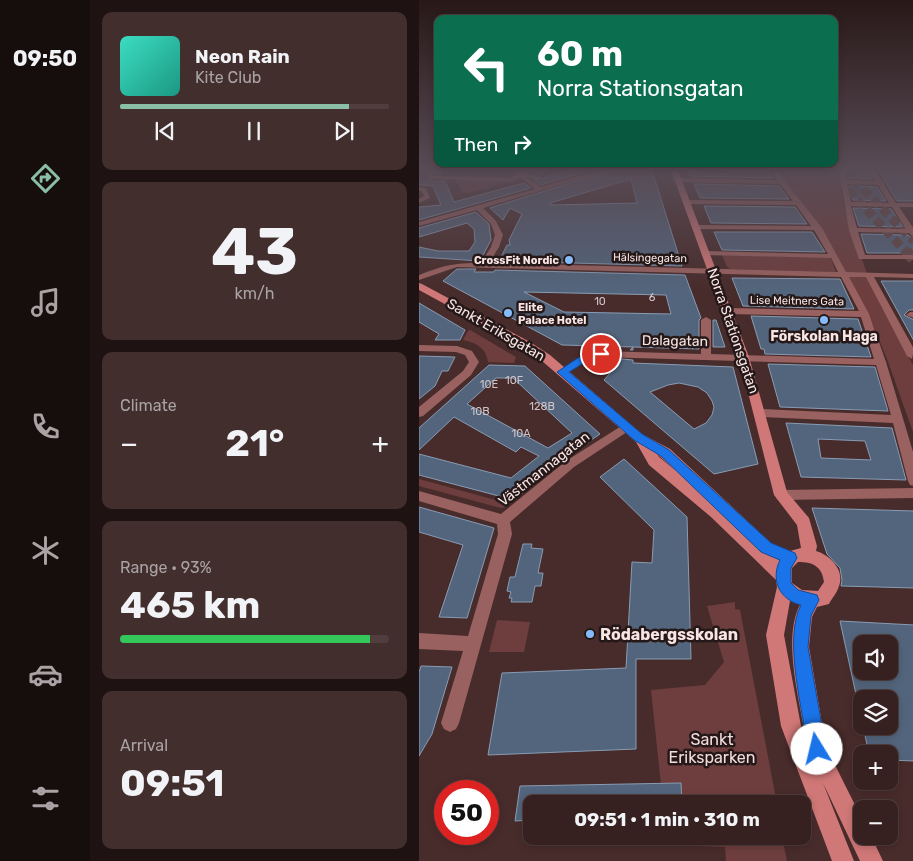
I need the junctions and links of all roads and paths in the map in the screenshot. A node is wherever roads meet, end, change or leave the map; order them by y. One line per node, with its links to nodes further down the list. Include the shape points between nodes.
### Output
1 (470, 210): 8 (street)
2 (480, 210): 17 (street, via 495,223 498,236)
3 (689, 210): 10 (main road, Norra Stationsgatan)
4 (800, 210): 11 (street)
5 (848, 210): 12 (street)
6 (897, 210): 13 (street)
7 (419, 216): 8 (street)
8 (430, 221): 9 (street)
9 (419, 224)
10 (696, 227): 11 (street); 14 (main road, Norra Stationsgatan)
11 (814, 228): 15 (street)
12 (853, 230): 13 (street); 16 (street, via 862,257)
13 (912, 233)
14 (706, 253): 15 (street, Hälsingegatan); 18 (main road, Norra Stationsgatan)
15 (835, 256): 19 (street)
16 (913, 257)
17 (483, 266): 18 (street, Hälsingegatan); 22 (street, Hälsingegatan, via 447,267)
18 (712, 271): 19 (street, Hälsingegatan); 24 (main road, Norra Stationsgatan)
19 (845, 274): 20 (street, Hälsingegatan); 25 (street)
20 (869, 275): 21 (street, Hälsingegatan); 29 (street)
21 (913, 276)
22 (419, 278)
23 (419, 286): 32 (main road, Sankt Eriksgatan, via 526,344)
24 (728, 311): 25 (street, Lise Meitners Gata); 30 (main road, Norra Stationsgatan)
25 (865, 314): 31 (street)
26 (706, 320): 28 (street, Norra Stationsgatan)
27 (419, 348): 33 (street, via 449,349 469,353 473,358 472,367)
28 (706, 355): 30 (street, Dalagatan); 32 (street, Dalagatan, via 601,354 582,360)
29 (912, 356)
30 (744, 357): 31 (street, Dalagatan); 34 (main road, Norra Stationsgatan)
31 (881, 362): 35 (street)
32 (562, 372): 36 (main road, Sankt Eriksgatan)
33 (419, 413)
34 (760, 413): 35 (street); 40 (main road, Norra Stationsgatan)
35 (898, 419): 38 (street)
36 (626, 427): 37 (main road, Sankt Eriksgatan); 42 (street, Västmannagatan, via 570,464)
37 (638, 437): 44 (main road, Sankt Eriksgatan, via 665,453 766,548); 45 (main road, Sankt Eriksgatan, via 654,461 716,513)
38 (913, 481)
39 (913, 493): 40 (street)
40 (781, 495): 43 (main road, via 809,520)
41 (419, 496): 42 (street, Västmannagatan)
42 (503, 520): 48 (street, via 505,534)
43 (814, 557): 44 (main road, via 798,555); 46 (main road, via 830,570 832,584 823,598)
44 (790, 558): 45 (main road, via 784,565)
45 (784, 582): 46 (main road, via 795,596); 50 (main road, via 775,635 791,726)
46 (812, 600): 51 (main road, via 804,615 800,647 817,749)
47 (419, 641): 48 (street)
48 (473, 644): 49 (street)
49 (450, 724)
50 (843, 861)
51 (872, 861)

